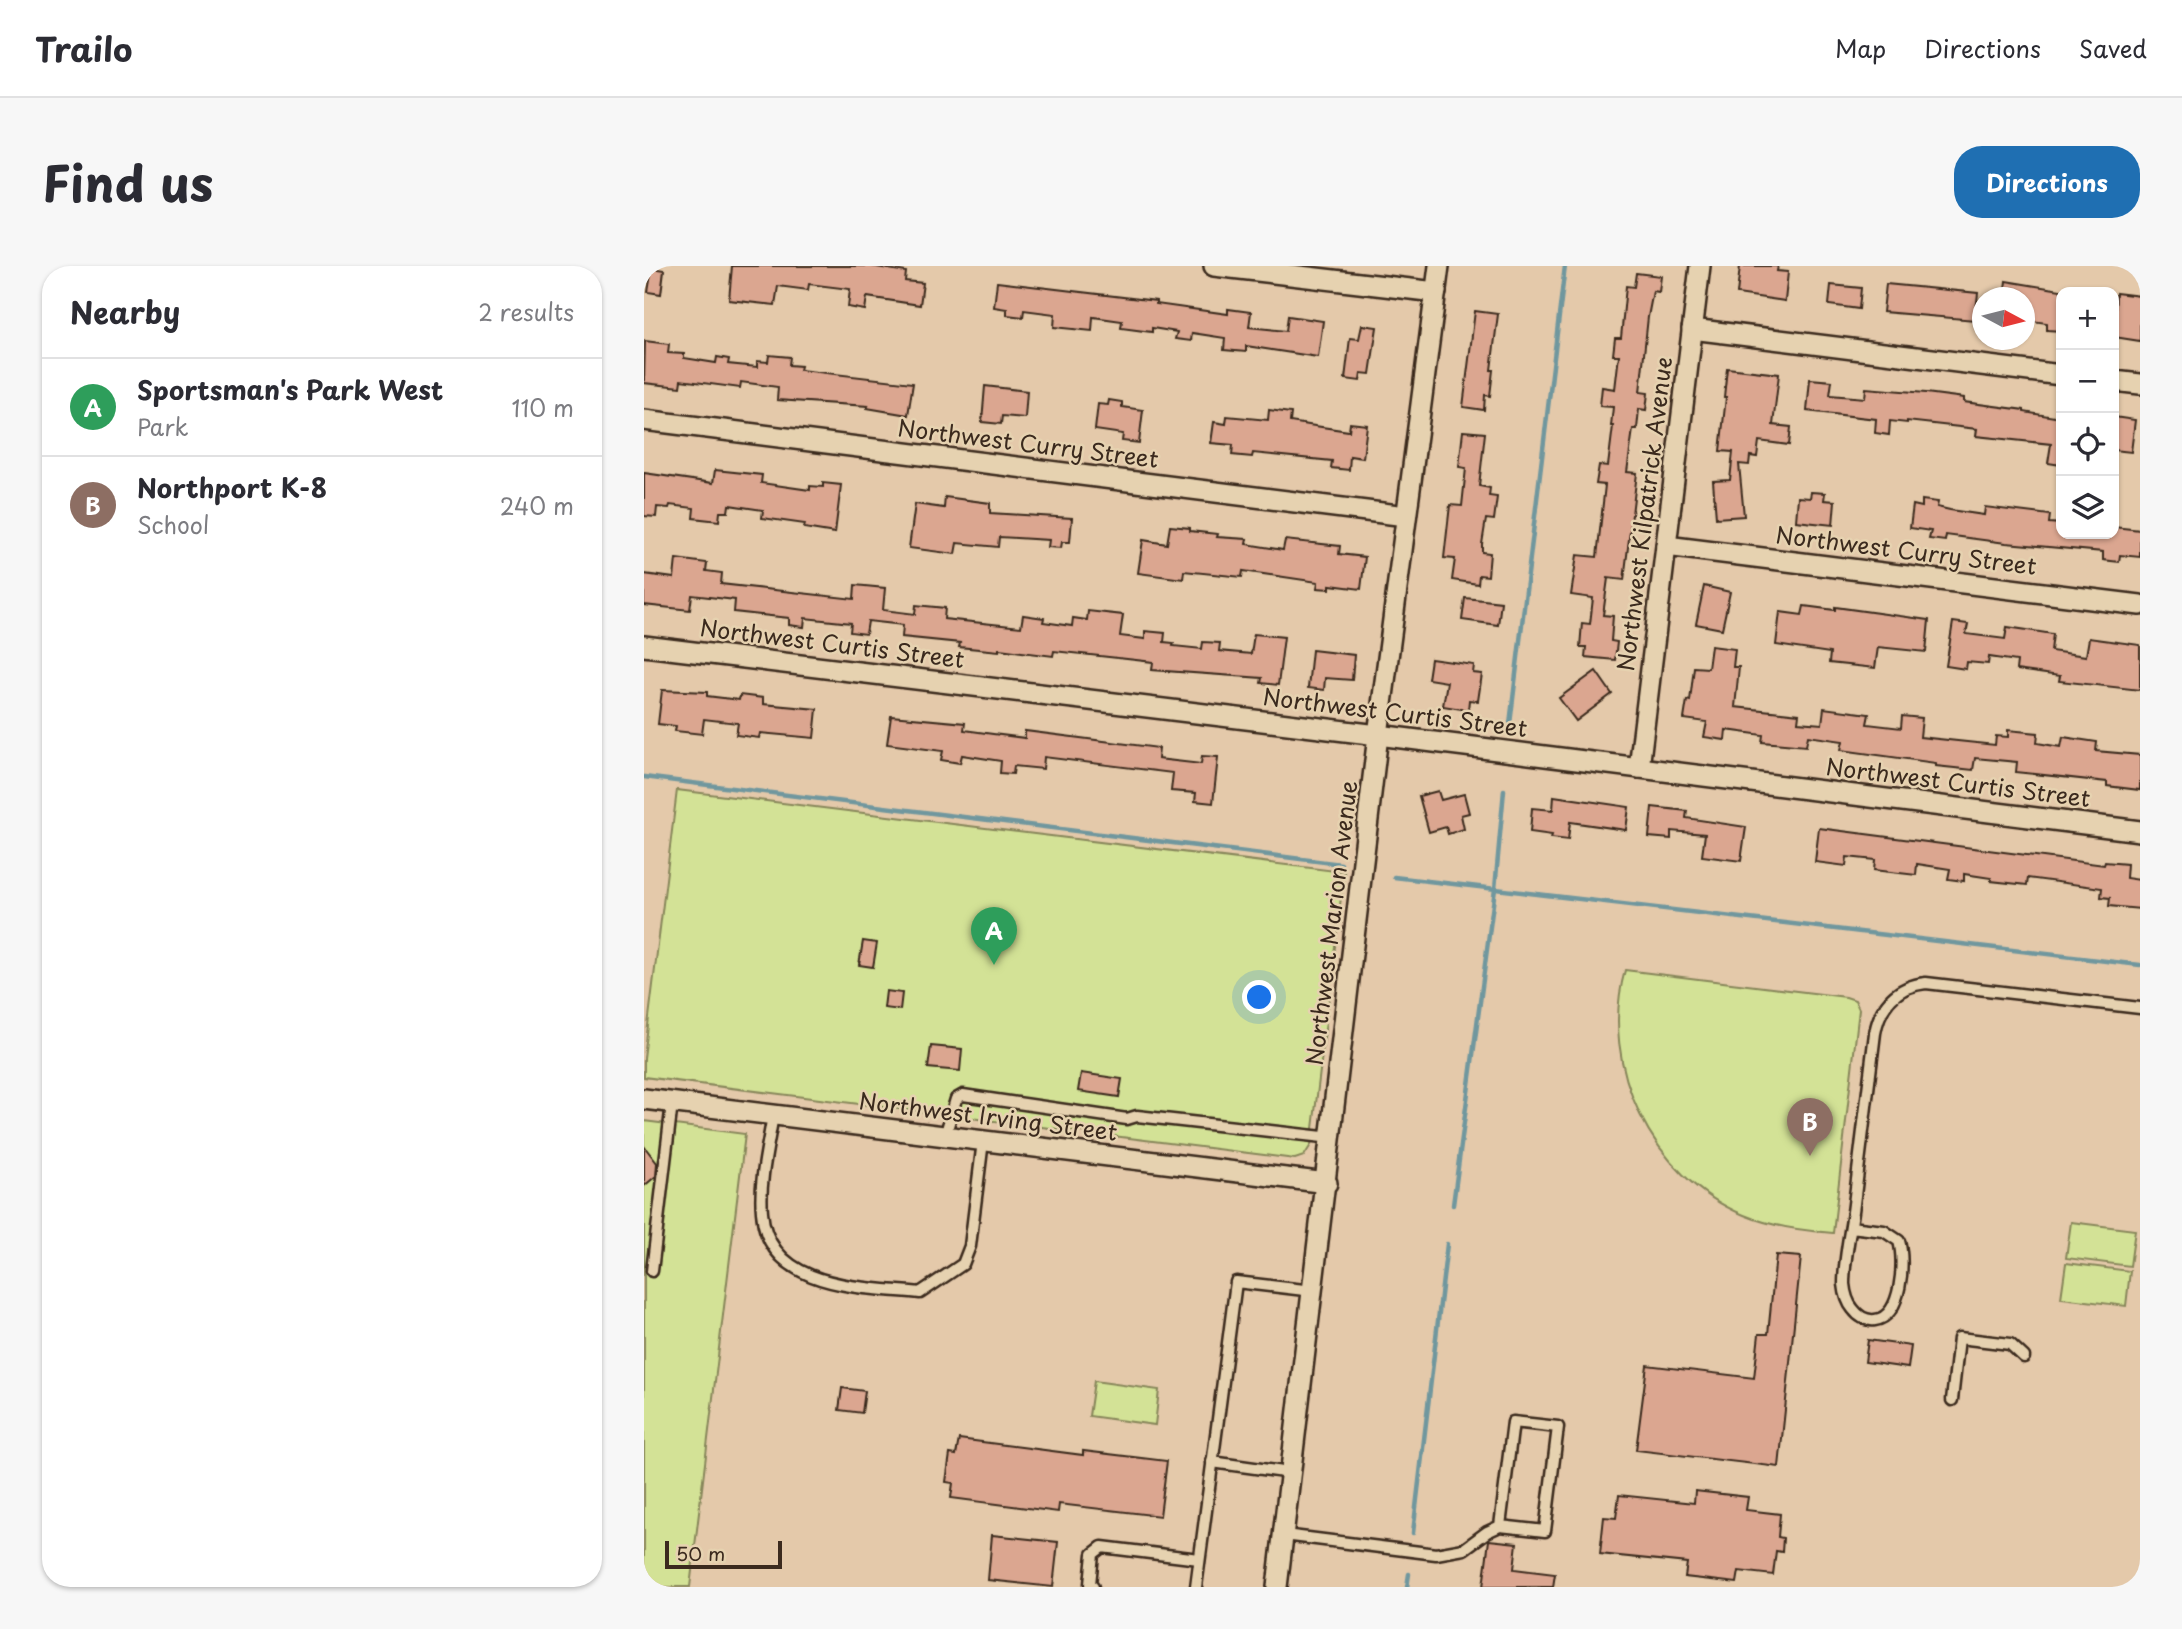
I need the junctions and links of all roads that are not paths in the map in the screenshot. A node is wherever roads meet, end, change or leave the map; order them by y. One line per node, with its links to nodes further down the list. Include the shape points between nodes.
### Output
1 (1214, 266): 4 (street)
2 (1439, 266): 4 (street, Northwest Marion Avenue)
3 (1700, 266): 5 (street, Northwest Kilpatrick Avenue)
4 (1436, 292): 10 (street, Northwest Marion Avenue)
5 (1692, 329): 6 (street); 11 (street, Northwest Kilpatrick Avenue)
6 (2056, 373)
7 (2119, 382): 8 (street)
8 (2140, 384)
9 (644, 420): 10 (street, Northwest Curry Street)
10 (1406, 516): 14 (street, Northwest Marion Avenue)
11 (1666, 546): 12 (street, Northwest Curry Street); 15 (street, Northwest Kilpatrick Avenue)
12 (2140, 605)
13 (644, 646): 14 (street, Northwest Curtis Street)
14 (1378, 735): 15 (street, Northwest Curtis Street); 22 (street, Northwest Marion Avenue)
15 (1639, 768): 16 (street, Northwest Curtis Street)
16 (2140, 831)
17 (2140, 1008): 25 (lane, via 1926,983 1899,991 1877,1021)
18 (644, 1100): 19 (street, Northwest Irving Street)
19 (672, 1103): 20 (street, Northwest Irving Street); 26 (lane)
20 (773, 1115): 21 (street, Northwest Irving Street); 23 (lane, via 762,1190 761,1214 767,1234 795,1269 828,1282 920,1293 963,1264 970,1246)
21 (944, 1136): 22 (lane, via 956,1099 963,1095 1126,1119 1137,1116); 23 (street, Northwest Irving Street)
22 (1332, 1138): 24 (street, Northwest Marion Avenue)
23 (983, 1141): 24 (street, Northwest Irving Street)
24 (1326, 1183): 27 (street, Northwest Marion Avenue)
25 (1851, 1227): 25 (lane, via 1846,1298 1864,1320 1884,1319 1897,1298 1899,1241 1884,1231)
26 (652, 1271)
27 (1313, 1291): 30 (lane, via 1236,1282); 31 (street, Northwest Marion Avenue)
28 (2024, 1357): 29 (lane, via 2010,1344 1959,1338)
29 (1952, 1400)
30 (1212, 1462): 31 (lane); 34 (lane)
31 (1291, 1473): 33 (street, Northwest Marion Avenue)
32 (1500, 1526): 32 (lane, via 1545,1531 1558,1427 1513,1422); 33 (lane, via 1464,1549 1436,1554)
33 (1284, 1535): 37 (street, Northwest Marion Avenue)
34 (1199, 1559): 35 (lane, via 1101,1547 1093,1554); 36 (lane)
35 (1093, 1587)
36 (1196, 1587)
37 (1277, 1587)

